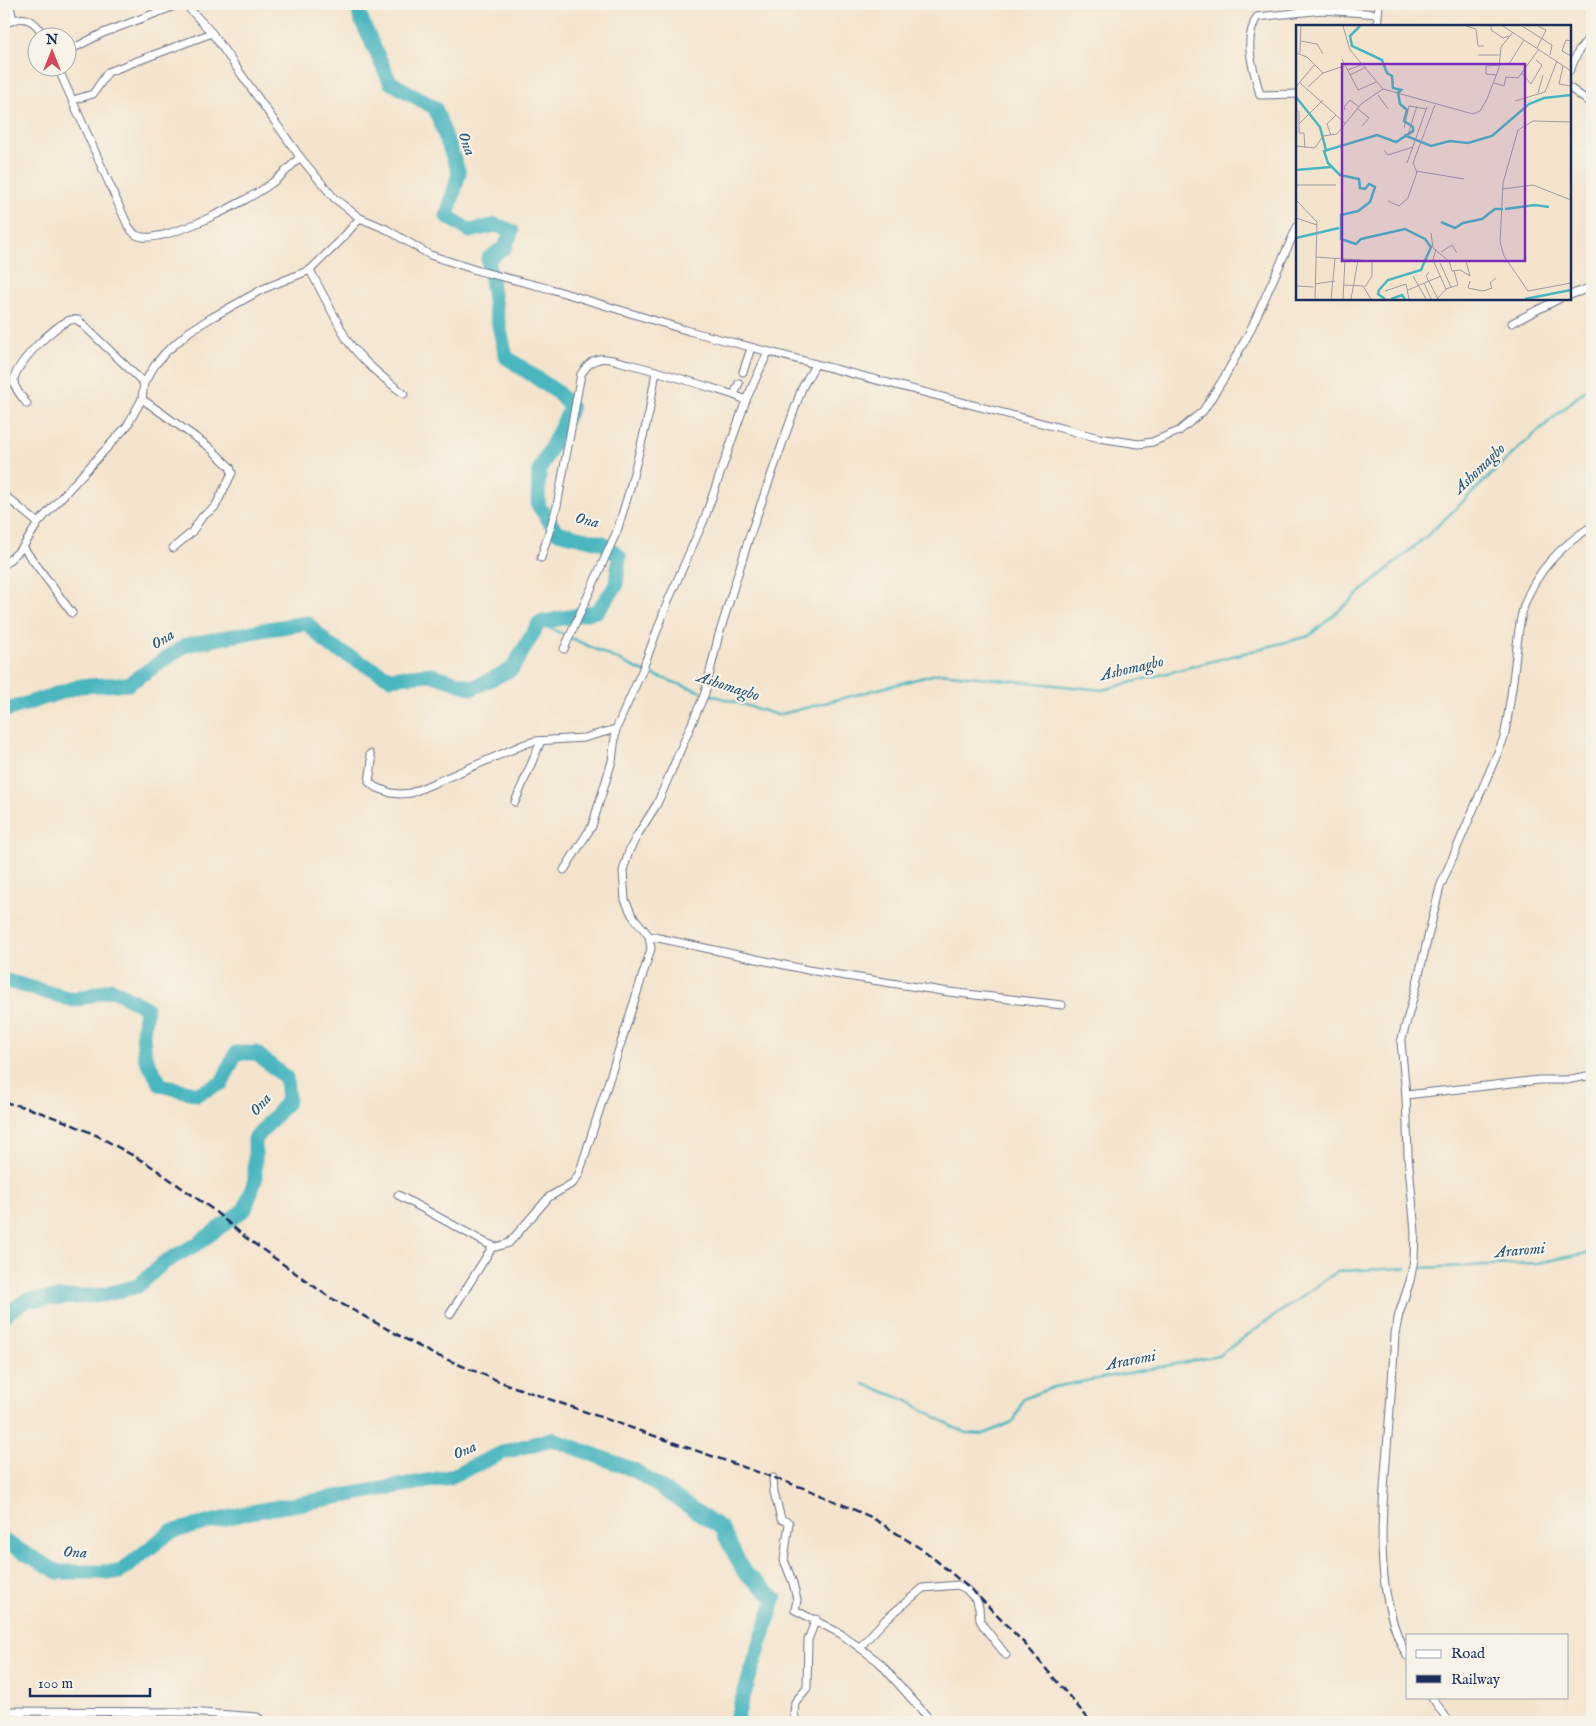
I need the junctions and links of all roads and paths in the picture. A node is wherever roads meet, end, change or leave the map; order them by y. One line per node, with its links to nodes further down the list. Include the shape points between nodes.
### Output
1 (9, 4): 6 (street)
2 (180, 4): 12 (street)
3 (185, 4): 10 (street)
4 (1379, 4): 5 (street)
5 (1378, 14): 8 (street); 16 (street, via 1323,10 1258,17 1249,46 1260,95)
6 (13, 19): 7 (street); 9 (street, via 28,19)
7 (4, 25)
8 (1377, 25)
9 (39, 28)
10 (212, 33): 17 (street, via 108,72 93,94); 19 (street)
11 (1592, 34): 13 (street, via 1579,50)
12 (78, 46)
13 (1571, 68)
14 (62, 78): 17 (street)
15 (1571, 89): 18 (street)
16 (1296, 94)
17 (72, 100): 19 (street, via 128,226 136,235 148,238 211,217 268,186)
18 (1592, 104)
19 (300, 157): 20 (street, via 334,198)
20 (360, 218): 22 (street); 27 (street, via 430,255)
21 (1296, 229): 29 (street, via 1261,309 1210,402 1187,426 1152,442 1124,443 1072,433)
22 (310, 270): 32 (street, via 263,290 190,331 165,353); 34 (street, via 354,350)
23 (1592, 287): 24 (street)
24 (1571, 295)
25 (1557, 300): 26 (street)
26 (1512, 323)
27 (751, 348): 28 (street); 31 (street)
28 (768, 352): 29 (street); 37 (street)
29 (815, 365): 53 (street, via 798,396 749,538 704,693 657,804 630,851 624,871 625,900)
30 (656, 371): 35 (street); 44 (street, via 601,359 592,361 581,374 557,506); 47 (street, via 649,413 617,531)
31 (743, 372)
32 (144, 383): 36 (street); 38 (street, via 78,320 70,320 42,341 14,375 14,384)
33 (740, 383): 35 (street)
34 (404, 394)
35 (734, 395): 37 (street)
36 (142, 399): 40 (street, via 127,426); 43 (street, via 209,447 230,466 232,473 215,507 202,516 191,533)
37 (746, 400): 48 (street, via 704,520)
38 (27, 404)
39 (4, 495): 40 (street)
40 (38, 523): 42 (street)
41 (1592, 526): 56 (street, via 1553,558 1526,601 1520,618 1504,738 1440,887 1403,1030 1401,1053)
42 (23, 547): 45 (street); 46 (street)
43 (173, 548)
44 (541, 558)
45 (4, 565)
46 (72, 613)
47 (564, 648)
48 (616, 729): 49 (street, via 584,738); 52 (street, via 612,761 592,826)
49 (541, 741): 50 (street, via 525,744 422,788 400,794 382,790 369,782); 51 (street)
50 (370, 754)
51 (516, 802)
52 (564, 870)
53 (649, 936): 54 (street, via 808,970 949,992); 58 (street, via 651,949 579,1174 572,1183 550,1197 510,1243)
54 (1062, 1005)
55 (1592, 1075): 56 (street)
56 (1406, 1095): 63 (street, via 1414,1260 1395,1334 1382,1556 1384,1589 1391,1620)
57 (398, 1195): 58 (street)
58 (493, 1246): 59 (street)
59 (450, 1314)
60 (773, 1478): 61 (street, via 781,1519 789,1523 784,1560 797,1600 795,1610)
61 (816, 1620): 62 (street); 72 (street, via 808,1640 807,1688 795,1702)
62 (860, 1647): 64 (street, via 885,1620 923,1588 958,1585 976,1601 980,1620); 73 (street, via 879,1662)
63 (1406, 1654)
64 (1006, 1655)
65 (1433, 1698): 74 (street)
66 (4, 1711): 67 (street)
67 (22, 1712): 68 (street); 69 (street)
68 (135, 1712): 70 (street); 71 (street, via 257,1716)
69 (22, 1722)
70 (139, 1722)
71 (264, 1722)
72 (797, 1722)
73 (932, 1722)
74 (1449, 1722)

